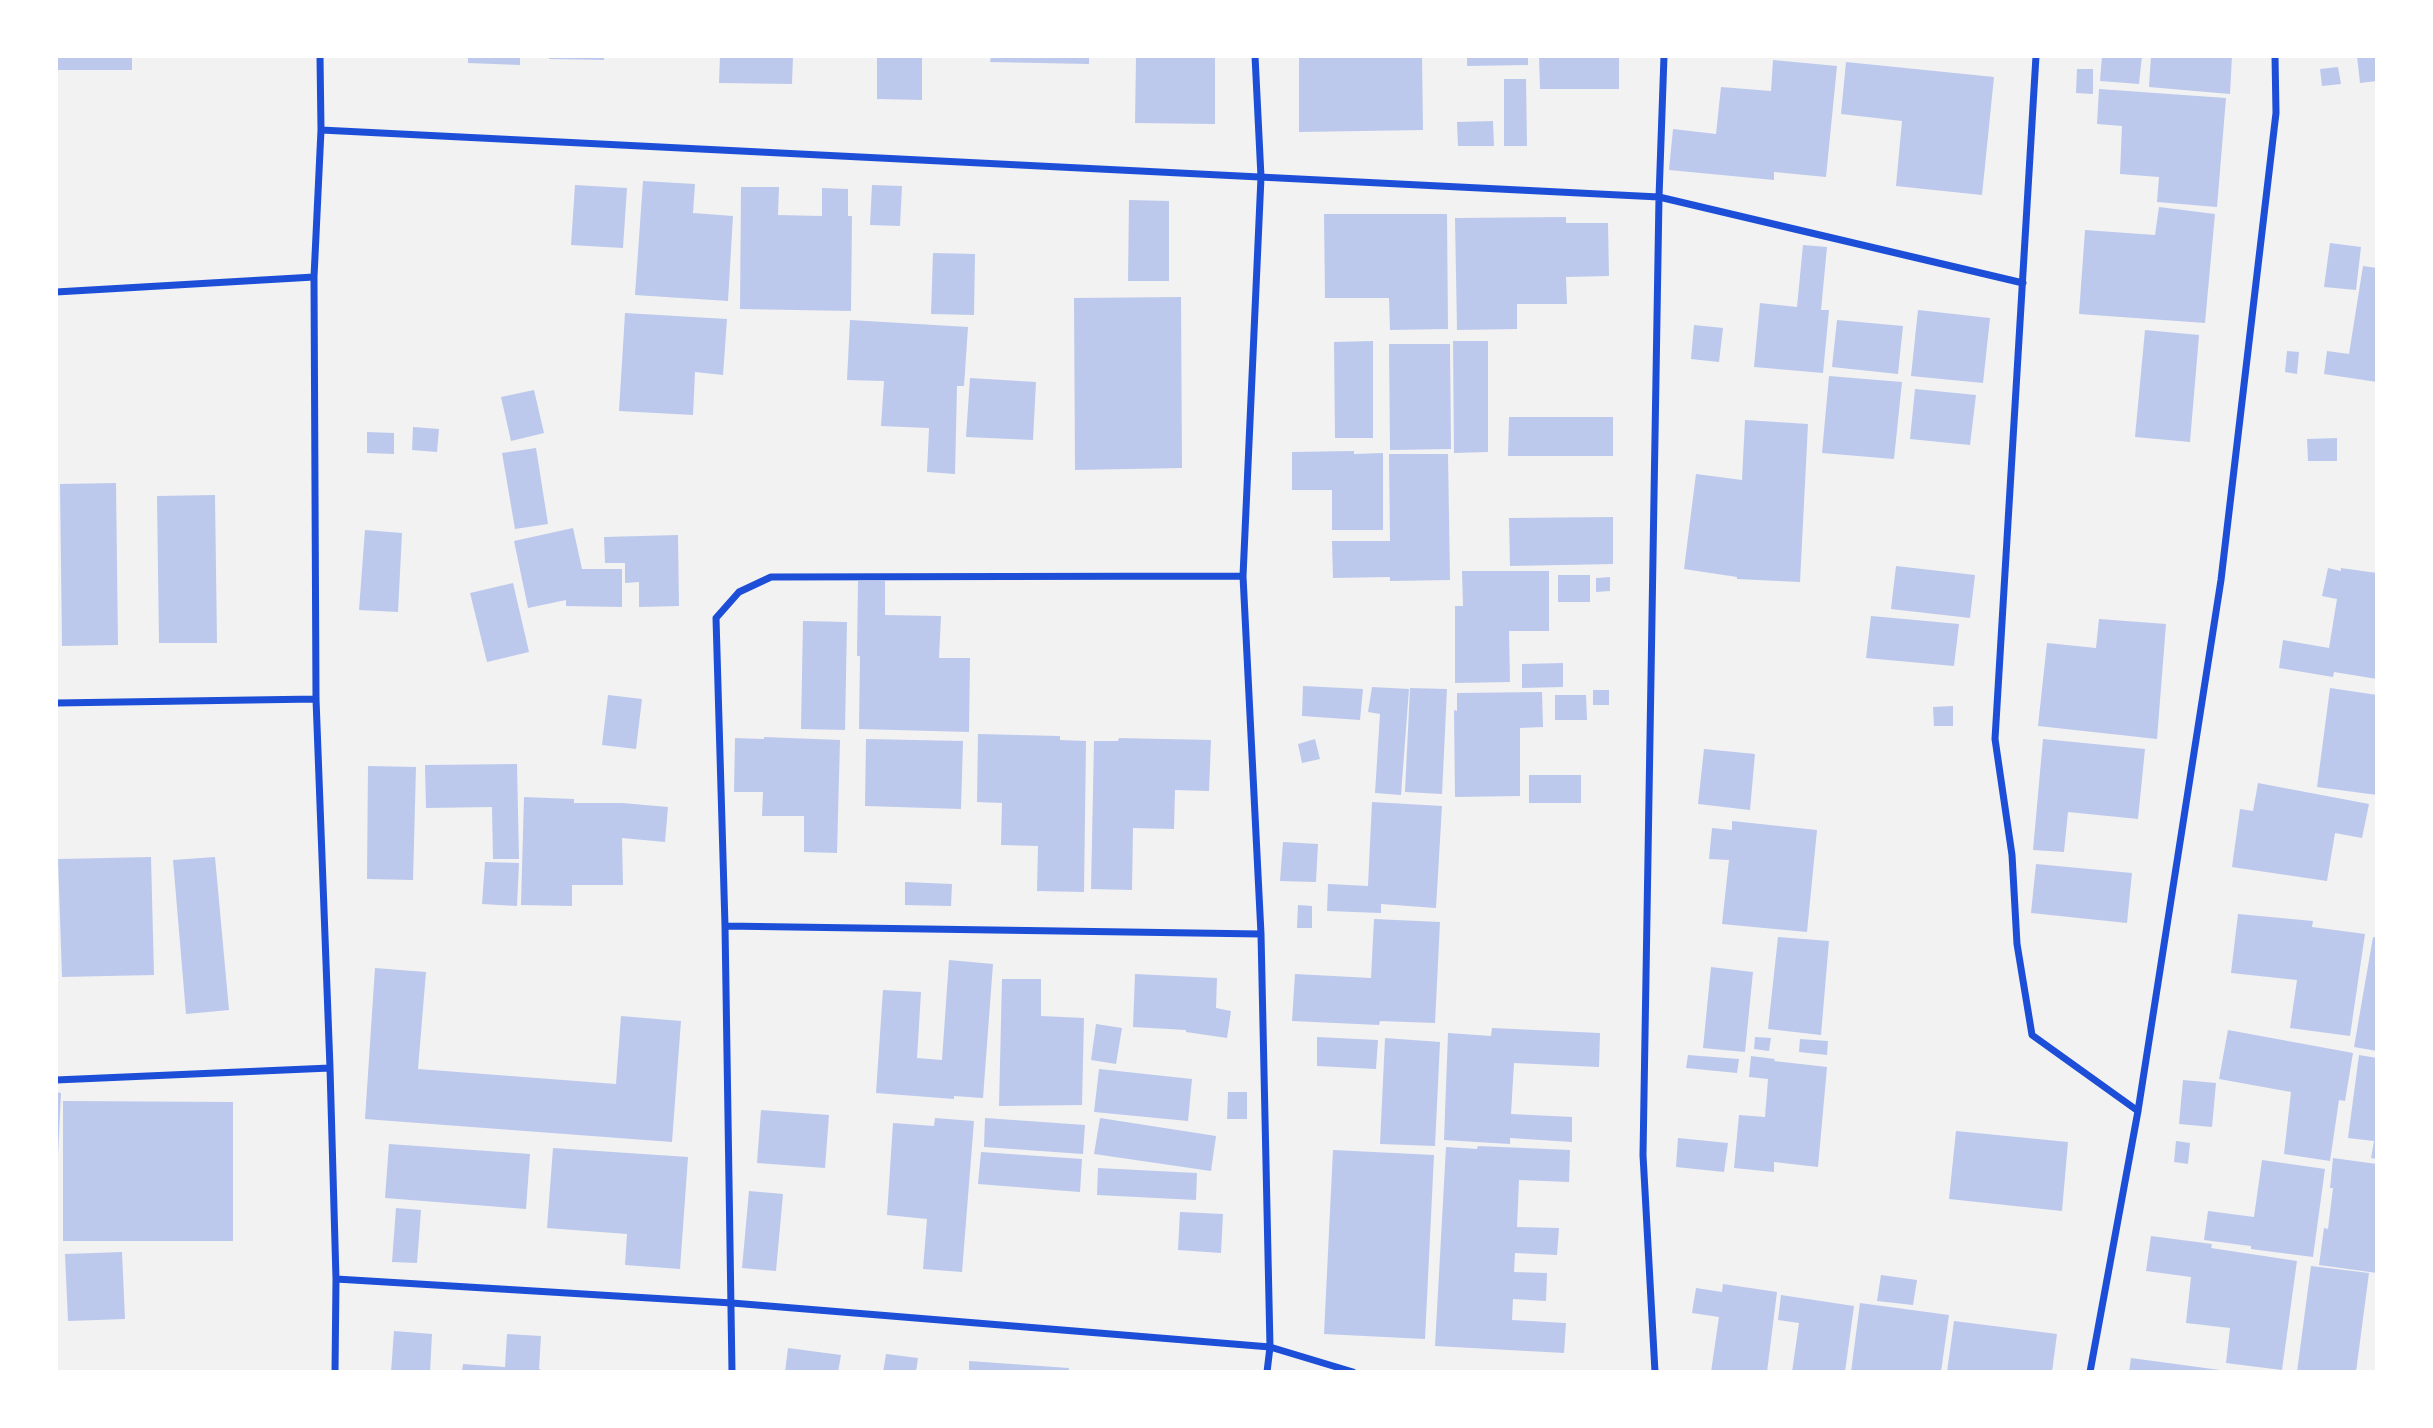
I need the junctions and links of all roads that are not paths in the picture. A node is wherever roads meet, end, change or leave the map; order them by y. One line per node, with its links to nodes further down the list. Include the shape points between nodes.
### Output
1 (320, 56): 6 (street)
2 (1255, 56): 7 (street)
3 (1664, 56): 8 (street)
4 (2036, 56): 10 (street)
5 (2275, 56): 19 (street, via 2276,113 2221,580)
6 (321, 130): 7 (street); 9 (street)
7 (1261, 177): 8 (street); 12 (street)
8 (1658, 197): 10 (street); 27 (street, via 1643,1155)
9 (314, 277): 11 (street); 13 (street)
10 (2023, 283): 19 (street, via 1995,739 2011,855 2017,944 2032,1035)
11 (56, 292)
12 (1243, 576): 15 (street, via 771,577 740,593 716,618); 16 (street)
13 (316, 699): 14 (street); 17 (street)
14 (56, 703)
15 (725, 926): 16 (street); 21 (street)
16 (1261, 934): 22 (street)
17 (330, 1068): 18 (street); 20 (street)
18 (56, 1080)
19 (2138, 1111): 28 (street)
20 (336, 1279): 21 (street); 23 (street)
21 (732, 1303): 22 (street); 24 (street)
22 (1270, 1348): 25 (street); 26 (street)
23 (335, 1372)
24 (732, 1372)
25 (1267, 1372)
26 (1353, 1372)
27 (1655, 1372)
28 (2090, 1372)

